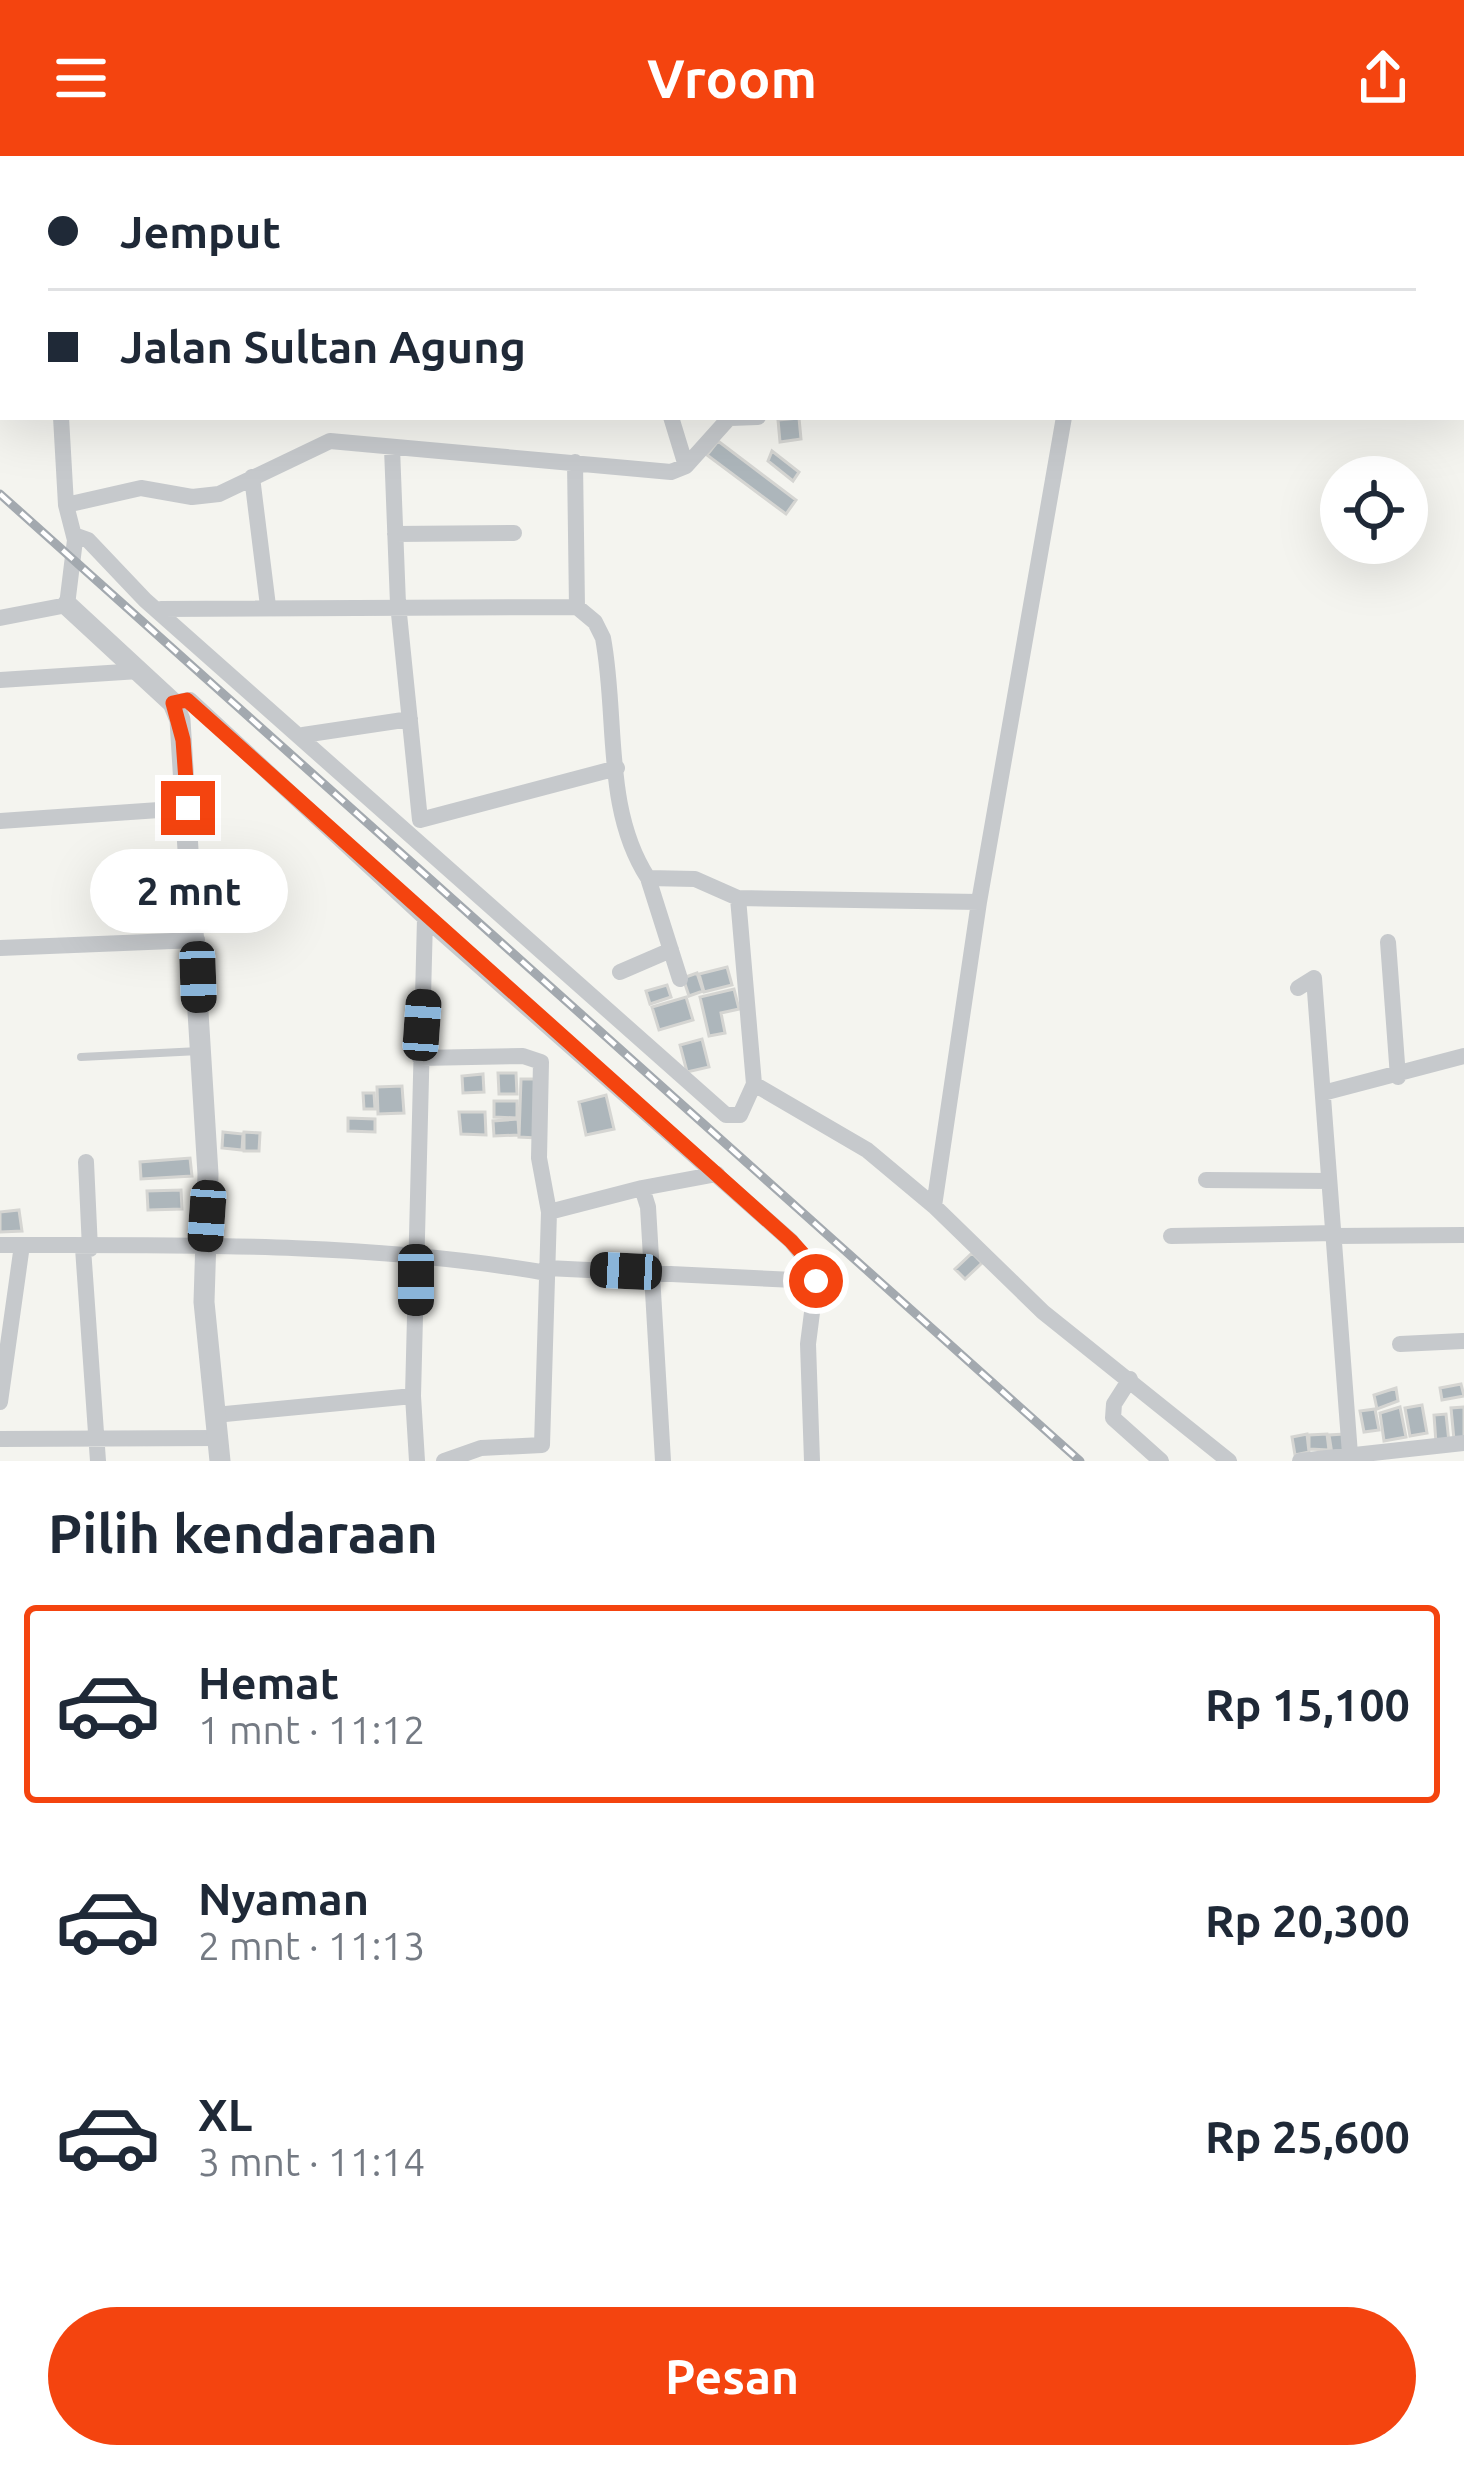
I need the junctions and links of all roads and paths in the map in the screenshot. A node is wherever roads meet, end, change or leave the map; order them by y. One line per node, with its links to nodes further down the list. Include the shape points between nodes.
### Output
1 (62, 420): 9 (street)
2 (672, 420): 7 (street)
3 (728, 420): 7 (street)
4 (1063, 420): 31 (street)
5 (392, 448): 6 (street); 8 (street, via 330,441); 11 (street)
6 (575, 462): 7 (street, via 671,472); 16 (street)
7 (686, 466)
8 (252, 477): 9 (street, via 206,496 140,488); 15 (street)
9 (66, 505): 12 (street)
10 (514, 533): 11 (street)
11 (395, 534): 13 (street)
12 (74, 536): 14 (street); 17 (street, via 88,539)
13 (398, 604): 15 (street); 16 (street); 22 (street)
14 (67, 605): 18 (street); 19 (street)
15 (268, 606): 17 (street)
16 (577, 607): 24 (street, via 603,638)
17 (161, 609): 23 (street)
18 (0, 618)
19 (139, 671): 20 (street); 21 (street)
20 (0, 680)
21 (173, 703): 25 (street); 32 (street, via 190,700)
22 (410, 719): 23 (street); 26 (street)
23 (303, 735): 28 (street)
24 (617, 768): 26 (street); 29 (street, via 627,846)
25 (188, 808): 27 (street); 33 (street)
26 (420, 820): 28 (street)
27 (0, 821)
28 (422, 841): 45 (street, via 726,1115 740,1115)
29 (649, 878): 30 (street, via 695,879); 36 (street)
30 (737, 898): 31 (street); 45 (street)
31 (979, 902): 52 (street)
32 (425, 918): 43 (street); 48 (street)
33 (197, 940): 35 (street); 40 (street)
34 (1388, 942): 44 (street)
35 (0, 948)
36 (671, 950): 37 (street); 38 (street)
37 (620, 972)
38 (680, 979)
39 (1298, 988): 46 (street, via 1314,978)
40 (200, 1051): 42 (lane); 60 (street)
41 (1464, 1056): 44 (street)
42 (82, 1057)
43 (419, 1058): 53 (street, via 542,1062 539,1158); 61 (street)
44 (1398, 1077): 46 (street)
45 (754, 1084): 52 (street, via 867,1150)
46 (1323, 1093): 50 (street)
47 (86, 1162): 59 (street)
48 (717, 1174): 51 (street); 64 (street, via 791,1241)
49 (1205, 1180): 50 (street)
50 (1330, 1181): 54 (street)
51 (642, 1188): 53 (street); 63 (street)
52 (934, 1206): 68 (street, via 1042,1312)
53 (549, 1212): 62 (street)
54 (1335, 1234): 55 (street); 56 (street); 75 (street)
55 (1464, 1234)
56 (1171, 1237)
57 (0, 1245): 58 (street)
58 (22, 1245): 59 (street); 67 (street)
59 (86, 1248): 60 (street); 72 (street)
60 (205, 1250): 61 (street); 71 (street)
61 (417, 1260): 62 (street); 69 (street)
62 (547, 1270): 63 (street); 79 (street, via 542,1445 481,1448)
63 (651, 1272): 64 (street); 80 (street)
64 (816, 1281): 81 (street, via 808,1344)
65 (1464, 1343): 66 (street)
66 (1400, 1344)
67 (3, 1352): 70 (street)
68 (1130, 1379): 82 (street, via 1112,1415); 83 (street)
69 (413, 1396): 71 (street); 78 (street)
70 (0, 1402)
71 (216, 1426): 72 (street); 77 (street)
72 (98, 1438): 73 (street); 76 (street)
73 (0, 1439)
74 (1464, 1443): 75 (street)
75 (1350, 1454): 84 (street)
76 (98, 1461)
77 (220, 1461)
78 (417, 1461)
79 (444, 1461)
80 (663, 1461)
81 (812, 1461)
82 (1161, 1461)
83 (1228, 1461)
84 (1300, 1461)

